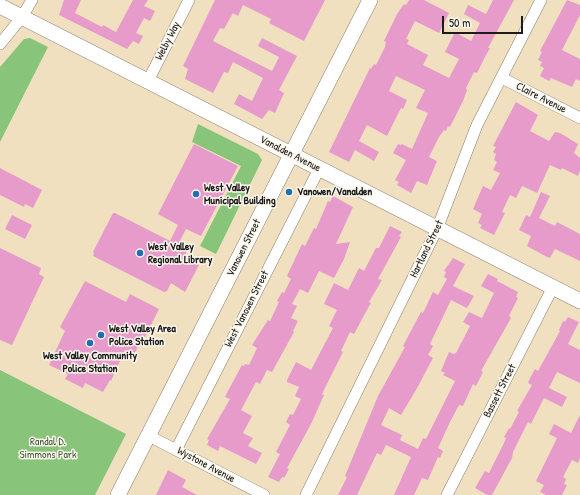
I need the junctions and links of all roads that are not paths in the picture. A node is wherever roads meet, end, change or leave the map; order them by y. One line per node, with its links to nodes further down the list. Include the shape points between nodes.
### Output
1 (32, 0): 6 (street)
2 (189, 0): 9 (street, Welby Way)
3 (370, 0): 11 (street, Vanowen Street)
4 (542, 0): 8 (street, Hartland Street)
5 (0, 6): 6 (street, Vanalden Avenue)
6 (22, 17): 7 (street); 9 (street, Vanalden Avenue)
7 (0, 44)
8 (502, 78): 10 (street, Claire Avenue); 13 (street, Hartland Street, via 467,150)
9 (148, 81): 11 (street, Vanalden Avenue)
10 (580, 118)
11 (291, 154): 12 (street, Vanalden Avenue); 16 (street, Vanowen Street)
12 (319, 169): 13 (street, Vanalden Avenue); 17 (street, West Vanowen Street)
13 (438, 229): 14 (street, Vanalden Avenue); 20 (street, Hartland Street)
14 (553, 287): 15 (street, Vanalden Avenue); 21 (street, Bassett Street)
15 (580, 301)
16 (149, 436): 17 (street, Wystone Avenue); 18 (street, Vanowen Street)
17 (176, 450): 19 (street, Wystone Avenue)
18 (118, 495)
19 (264, 495)
20 (306, 495)
21 (447, 495)

